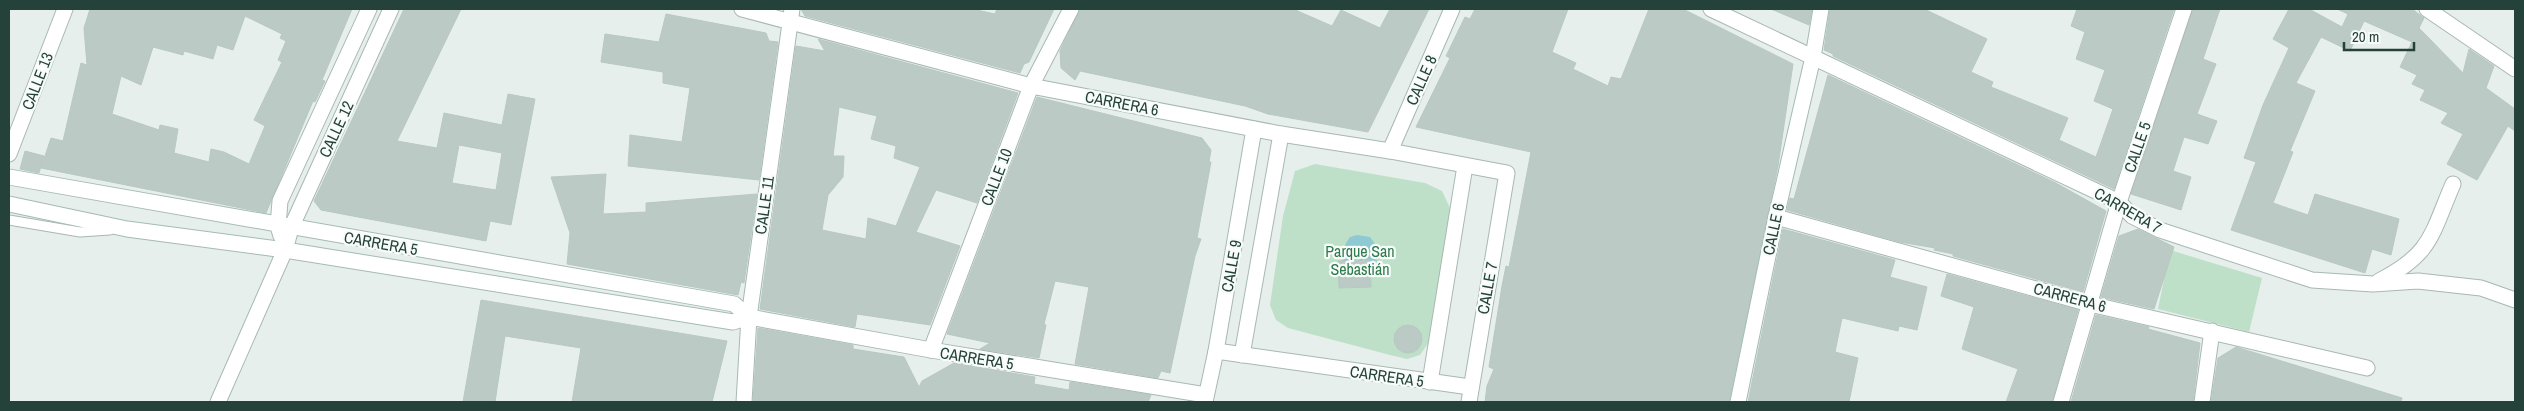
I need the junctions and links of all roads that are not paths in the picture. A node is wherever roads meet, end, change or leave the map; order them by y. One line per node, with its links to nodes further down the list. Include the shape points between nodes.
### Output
1 (65, 9): 19 (street, CALLE 13)
2 (369, 9): 28 (street, CALLE 12, via 280,201)
3 (391, 9): 28 (street, CALLE 12)
4 (742, 9): 12 (street, CARRERA 6)
5 (1071, 9): 15 (street, CALLE 10)
6 (1452, 9): 18 (street, CALLE 8)
7 (1711, 9): 13 (street, CARRERA 7)
8 (1821, 9): 13 (street, CALLE 6)
9 (1830, 9): 13 (street, CALLE 6)
10 (2184, 9): 24 (street, CALLE 5)
11 (2427, 9): 14 (street)
12 (791, 14): 15 (street, CARRERA 6); 34 (street, CALLE 11)
13 (1813, 57): 24 (street, CARRERA 7); 26 (street, CALLE 6)
14 (2515, 69)
15 (1031, 86): 16 (street, CARRERA 6); 36 (street, CALLE 10)
16 (1254, 129): 17 (street, CARRERA 6); 37 (street, CALLE 9)
17 (1281, 134): 18 (street, CARRERA 6); 38 (street, CALLE 9)
18 (1390, 150): 20 (street, CARRERA 6)
19 (9, 154)
20 (1465, 166): 21 (street, CARRERA 6); 40 (street)
21 (1507, 173): 41 (street, CALLE 7)
22 (9, 177): 28 (street, CARRERA 5)
23 (2453, 184): 31 (street, via 2420,254 2396,273)
24 (2119, 202): 31 (street, CARRERA 7, via 2132,216 2160,230 2240,258 2312,280); 33 (street, CALLE 5)
25 (9, 204): 29 (street, CARRERA 5)
26 (1776, 217): 33 (street, CARRERA 6); 46 (street, CALLE 6)
27 (9, 220): 29 (lane, via 80,232)
28 (284, 227): 30 (street, CALLE 12); 34 (street, CARRERA 5, via 734,304)
29 (127, 228): 30 (street, CARRERA 5)
30 (285, 250): 34 (street, CARRERA 5, via 733,322); 43 (street, CALLE 12)
31 (2373, 284): 32 (street, CARRERA 7, via 2418,281 2481,288)
32 (2515, 300)
33 (2090, 304): 35 (street, CARRERA 6); 47 (street, CALLE 5)
34 (749, 317): 36 (street, CARRERA 5); 44 (street, CALLE 11)
35 (2212, 331): 39 (street, CARRERA 6); 48 (street)
36 (931, 350): 42 (street, CARRERA 5)
37 (1216, 351): 38 (street, CARRERA 5); 42 (street, CALLE 9)
38 (1242, 355): 40 (street, CARRERA 5)
39 (2366, 368)
40 (1430, 382): 41 (street, CARRERA 5)
41 (1470, 386): 45 (street, CALLE 7)
42 (1205, 399)
43 (218, 402)
44 (744, 402)
45 (1469, 402)
46 (1738, 402)
47 (2061, 402)
48 (2202, 402)

